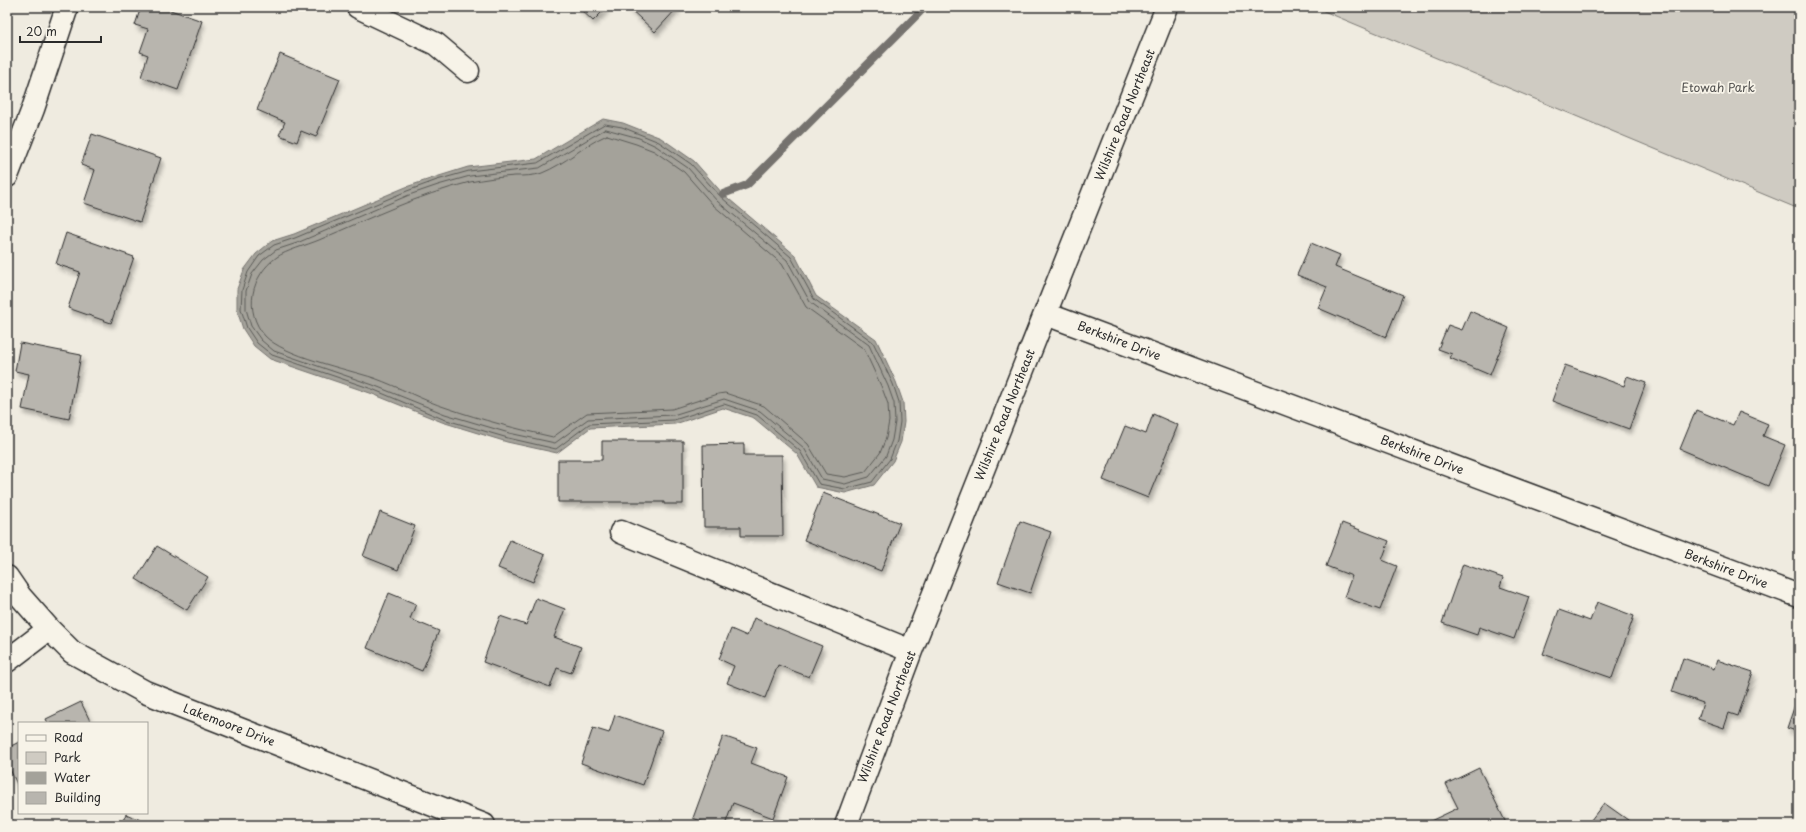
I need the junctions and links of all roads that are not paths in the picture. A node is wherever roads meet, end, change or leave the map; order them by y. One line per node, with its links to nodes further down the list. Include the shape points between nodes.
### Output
1 (67, 7): 5 (street, via 33,109)
2 (358, 7): 4 (street, via 436,44)
3 (1168, 7): 6 (street, Wilshire Road Northeast)
4 (468, 72)
5 (7, 176)
6 (1046, 314): 9 (street, Berkshire Drive); 11 (street, Wilshire Road Northeast)
7 (620, 532): 11 (street)
8 (7, 577): 10 (street, Lakemoore Drive)
9 (1799, 596)
10 (49, 629): 12 (street); 13 (street, Lakemoore Drive, via 72,652 145,692)
11 (911, 651): 14 (street, Wilshire Road Northeast)
12 (7, 661)
13 (484, 825)
14 (846, 825)

